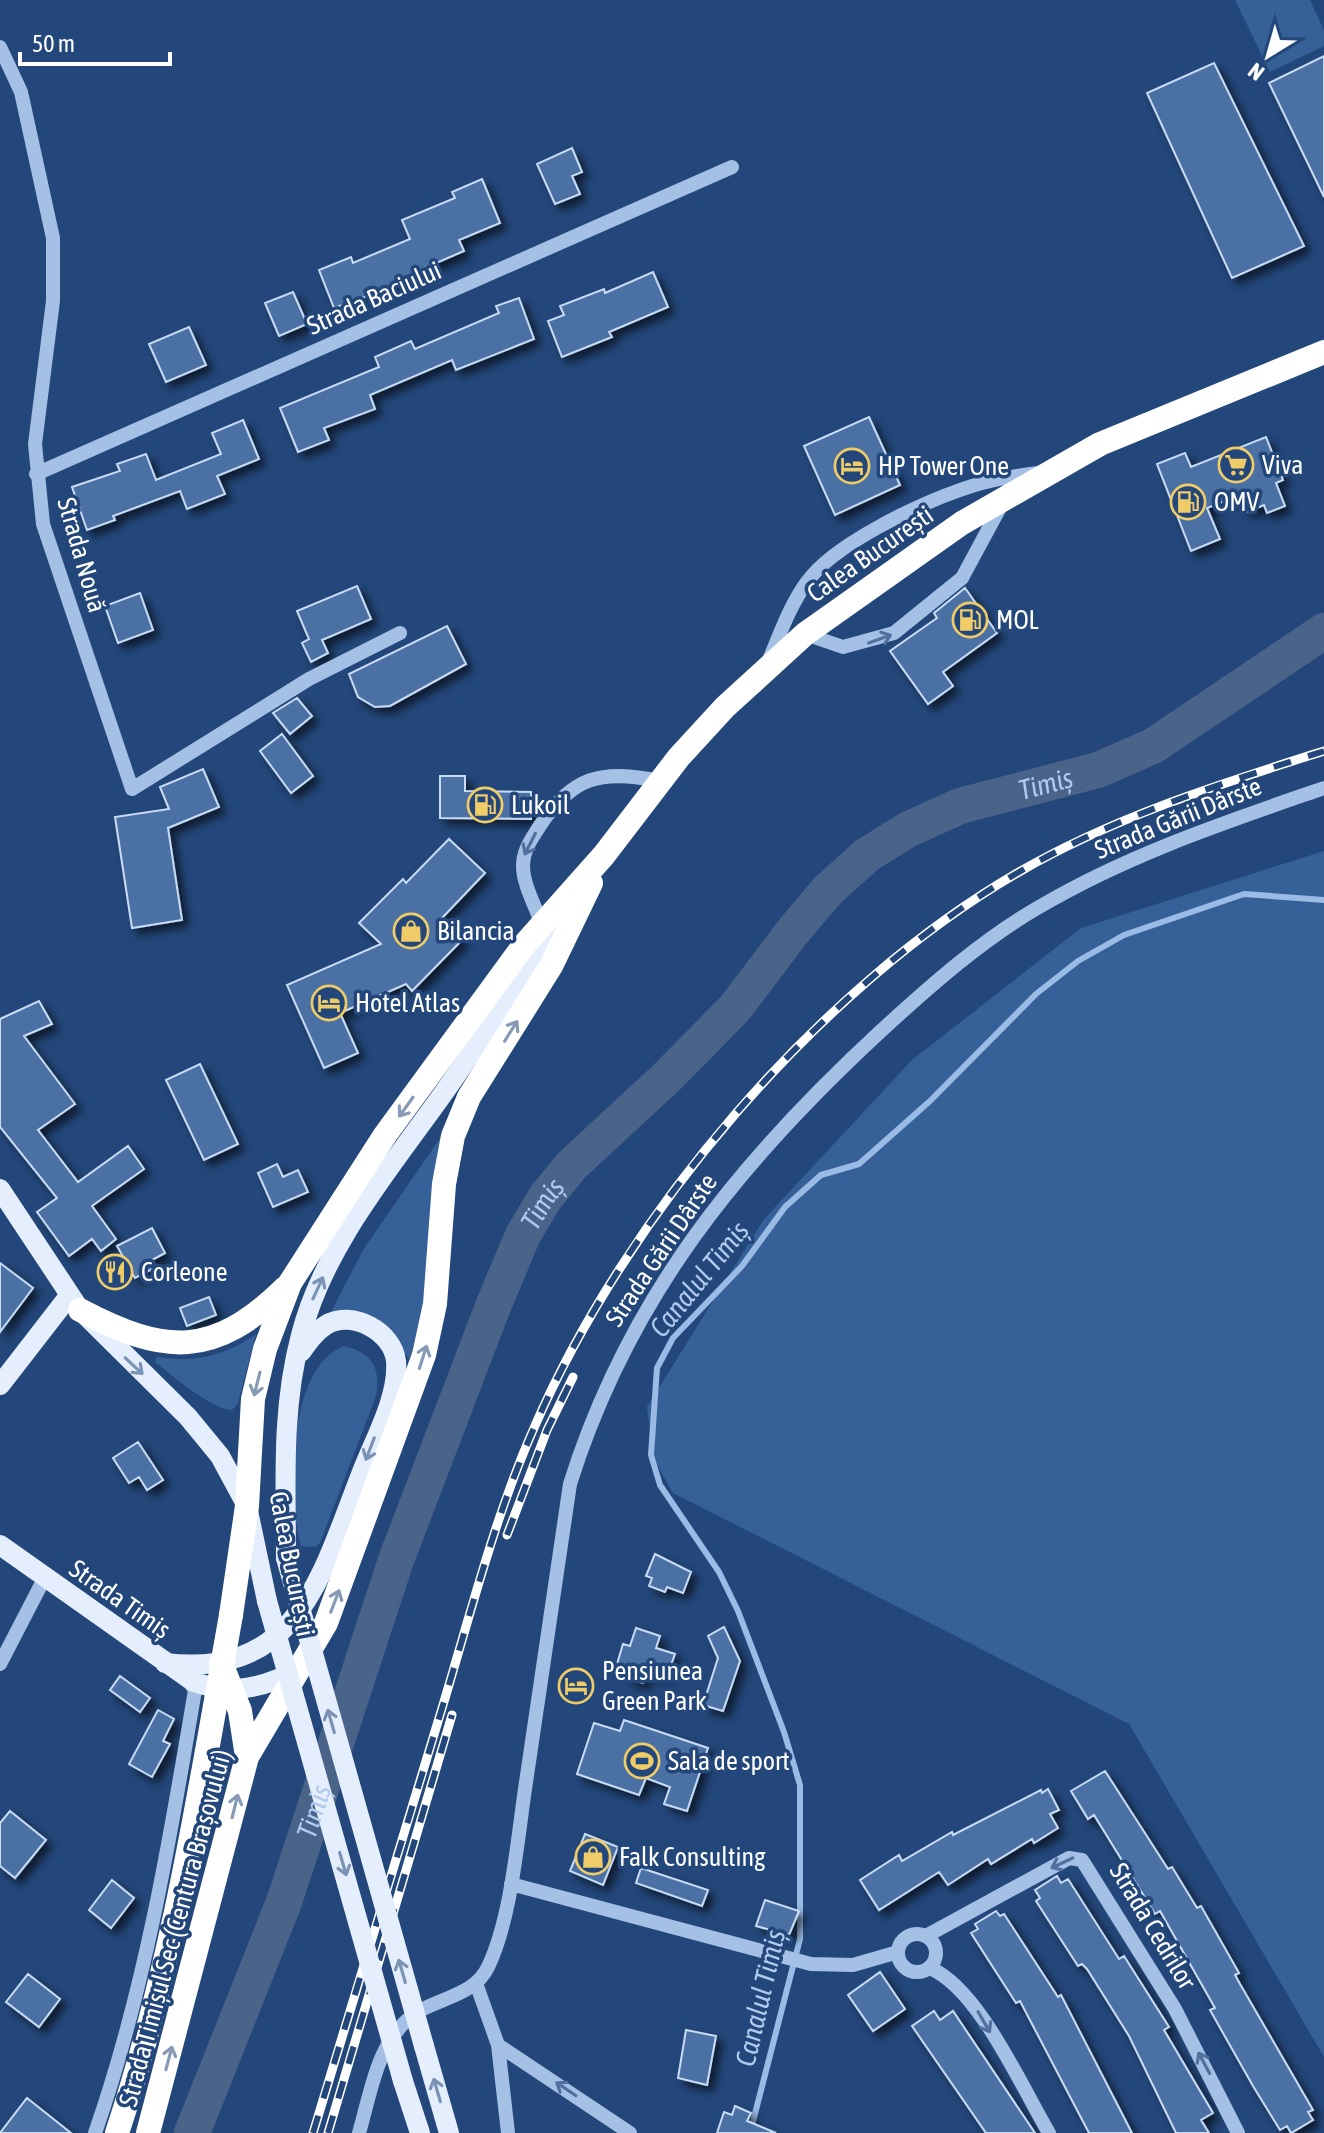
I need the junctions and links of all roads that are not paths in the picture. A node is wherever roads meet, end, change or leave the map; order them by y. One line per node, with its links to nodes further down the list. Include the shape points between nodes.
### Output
1 (0, 47): 5 (street, Strada Nouă, via 21,92 53,238 53,301 38,407)
2 (732, 167): 5 (street, Strada Baciului)
3 (1324, 352): 4 (highway, Calea București, via 1153,420)
4 (1047, 472): 6 (highway, Calea București); 9 (street, via 960,490 829,560 808,579)
5 (36, 474): 7 (street, Strada Nouă, via 43,524 132,789 309,679)
6 (1006, 496): 8 (highway, Calea București); 8 (street, one-way to 6, via 843,647 894,633 962,578)
7 (400, 633)
8 (805, 634): 9 (highway, Calea București)
9 (764, 670): 10 (highway, Calea București)
10 (660, 781): 12 (highway, Calea București); 13 (street, one-way to 13, via 603,775 576,784 549,813 524,850 523,870)
11 (1324, 788): 29 (street, Strada Gării Dârste, via 1129,859 1037,908 945,973 836,1073 741,1175 686,1245 618,1359 570,1484)
12 (604, 855): 13 (highway, Calea București); 17 (main road, Calea București, one-way to 12, via 309,1309 351,1229); 25 (highway, Strada Timișul Sec (Centura Brașovului), one-way to 12, via 334,1603 424,1355 435,1304 453,1136 469,1097 551,966)
13 (542, 925): 15 (highway, Calea București, one-way to 15, via 385,1135)
14 (0, 1189): 16 (main road)
15 (290, 1283): 16 (highway, via 249,1319 201,1343 150,1341); 19 (highway, Calea București, one-way to 19, via 253,1399)
16 (74, 1303): 18 (main road); 19 (main road, one-way to 19, via 205,1436)
17 (295, 1362): 23 (main road, one-way to 23, via 328,1323 347,1320 385,1337 396,1363 388,1402 309,1597 258,1651); 40 (main road, Calea București, one-way to 17, bridge, via 286,1558 283,1463)
18 (0, 1385)
19 (247, 1506): 36 (highway, Strada Timișul Sec (Centura Brașovului), bridge, via 179,1894); 39 (main road, Calea București, one-way to 39, bridge, via 267,1601)
20 (0, 1545): 21 (main road, Strada Timiș)
21 (44, 1579): 22 (main road, Strada Timiș); 24 (street, Strada Timiș)
22 (165, 1663): 23 (main road); 26 (main road, Strada Timiș)
23 (221, 1663): 27 (highway)
24 (0, 1664)
25 (298, 1670): 27 (main road, via 260,1686); 28 (highway, Strada Timișul Sec (Centura Brașovului))
26 (186, 1678): 27 (main road, Strada Timiș); 35 (street, via 195,1690 153,1923)
27 (232, 1690): 28 (highway)
28 (247, 1757): 37 (highway, Strada Timișul Sec (Centura Brașovului), one-way to 28)
29 (511, 1884): 31 (street, via 811,1964 853,1965); 33 (street, Strada Gării Dârste, via 489,1964)
30 (926, 1936): 31 (street, via 908,1937); 32 (street, via 937,1951); 44 (street, Strada Cedrilor, one-way to 30, via 1175,2009 1082,1860 1069,1858)
31 (898, 1952): 32 (street, via 901,1964 911,1972)
32 (930, 1968): 43 (street, one-way to 43, via 969,1998)
33 (477, 1986): 34 (street); 38 (street, via 434,2003 405,2022 376,2072)
34 (498, 2045): 41 (street); 42 (street, one-way to 34)
35 (95, 2133)
36 (117, 2133)
37 (148, 2133)
38 (359, 2133)
39 (420, 2133)
40 (449, 2133)
41 (508, 2133)
42 (630, 2133)
43 (1049, 2133)
44 (1238, 2133)

